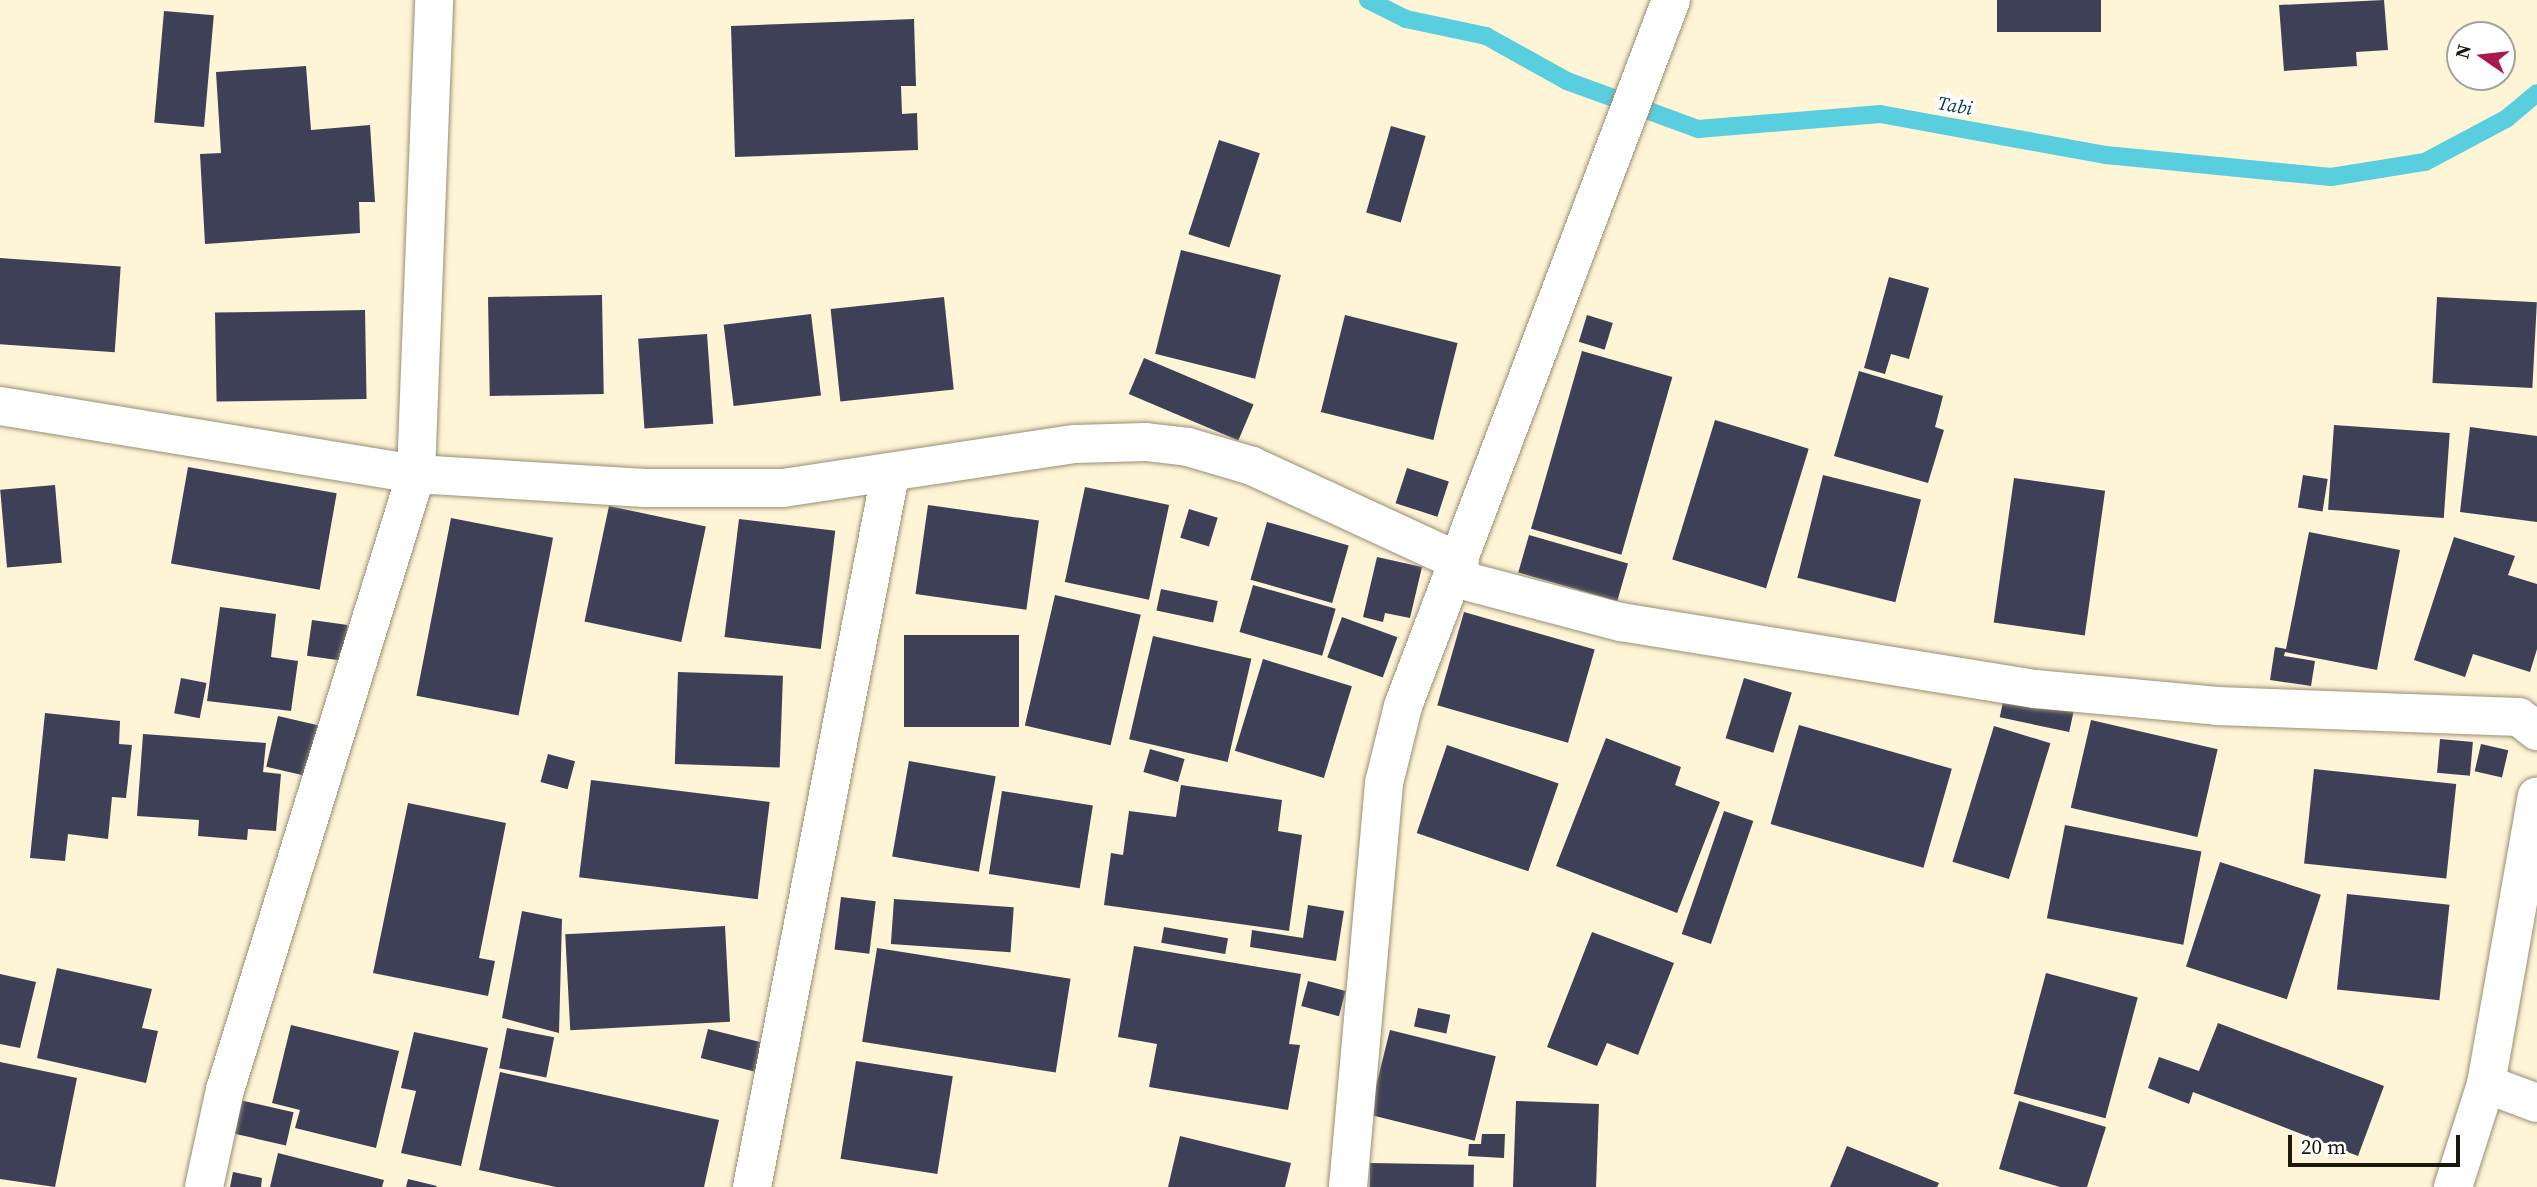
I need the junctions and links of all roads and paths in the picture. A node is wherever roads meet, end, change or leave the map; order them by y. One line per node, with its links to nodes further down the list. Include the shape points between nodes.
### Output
1 (433, 0): 4 (street)
2 (1671, 0): 6 (street)
3 (0, 406): 4 (street)
4 (416, 474): 5 (street, via 742,488); 11 (street, via 225,1090)
5 (890, 475): 6 (street, via 1074,444 1188,447 1252,466); 12 (street)
6 (1457, 570): 7 (street, via 1621,622 2035,689 2217,706); 13 (street, via 1403,706 1384,783)
7 (2531, 714)
8 (2537, 796): 9 (street)
9 (2486, 1084): 10 (street); 14 (street)
10 (2537, 1102)
11 (204, 1187)
12 (752, 1187)
13 (1348, 1187)
14 (2453, 1187)

